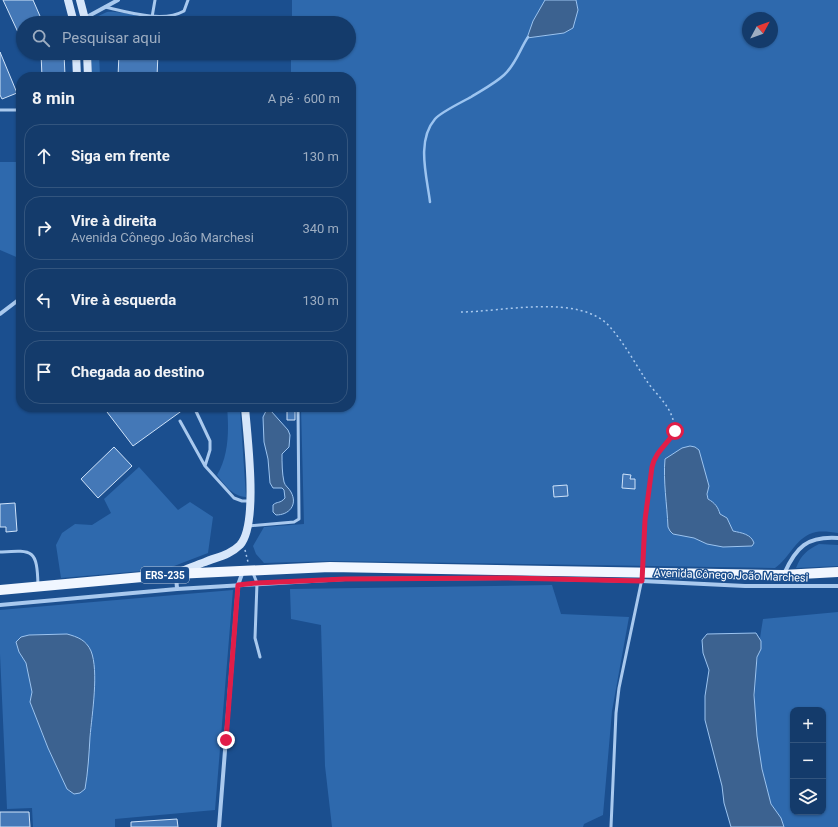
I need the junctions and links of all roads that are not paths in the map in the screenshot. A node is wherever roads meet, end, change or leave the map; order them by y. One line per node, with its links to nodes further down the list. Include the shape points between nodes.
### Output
1 (68, 0): 7 (street)
2 (80, 0): 8 (street)
3 (118, 0): 6 (street)
4 (155, 0): 10 (lane)
5 (188, 0): 10 (lane, via 184,11 179,14)
6 (105, 8): 9 (street); 10 (lane)
7 (72, 16)
8 (84, 16)
9 (92, 16)
10 (151, 16)
11 (76, 60): 13 (street)
12 (87, 60): 14 (street)
13 (77, 72)
14 (88, 72)
15 (0, 110): 16 (lane)
16 (16, 110)
17 (16, 302): 18 (street)
18 (0, 314)
19 (196, 412): 23 (lane, via 210,441)
20 (245, 412): 24 (street)
21 (298, 412): 25 (lane, via 299,519 294,522)
22 (180, 421): 23 (lane)
23 (205, 466): 24 (lane, via 234,498)
24 (250, 501): 25 (street)
25 (248, 526): 30 (street, via 240,545 225,555)
26 (838, 538): 31 (street, via 821,538 804,545 796,551)
27 (0, 552): 36 (lane, via 30,553 37,565)
28 (248, 570): 30 (main road, ERS-235); 32 (main road, ERS-235, via 330,567); 33 (lane); 34 (street)
29 (838, 572): 31 (main road, ERS-235)
30 (175, 574): 36 (main road, ERS-235); 37 (street)
31 (783, 575): 32 (main road, ERS-235)
32 (642, 577): 33 (street, Avenida Cônego João Marchesi, via 345,579); 35 (street, Avenida Cônego João Marchesi, via 745,586); 42 (lane, via 619,688)
33 (257, 583): 34 (street, Avenida Cônego João Marchesi); 40 (lane, via 255,638)
34 (238, 585): 37 (street, Avenida Cônego João Marchesi); 41 (street)
35 (838, 586)
36 (38, 587): 38 (main road, ERS-235)
37 (177, 589): 39 (street, Avenida Cônego João Marchesi)
38 (0, 590)
39 (0, 605)
40 (260, 657)
41 (219, 827)
42 (611, 827)

